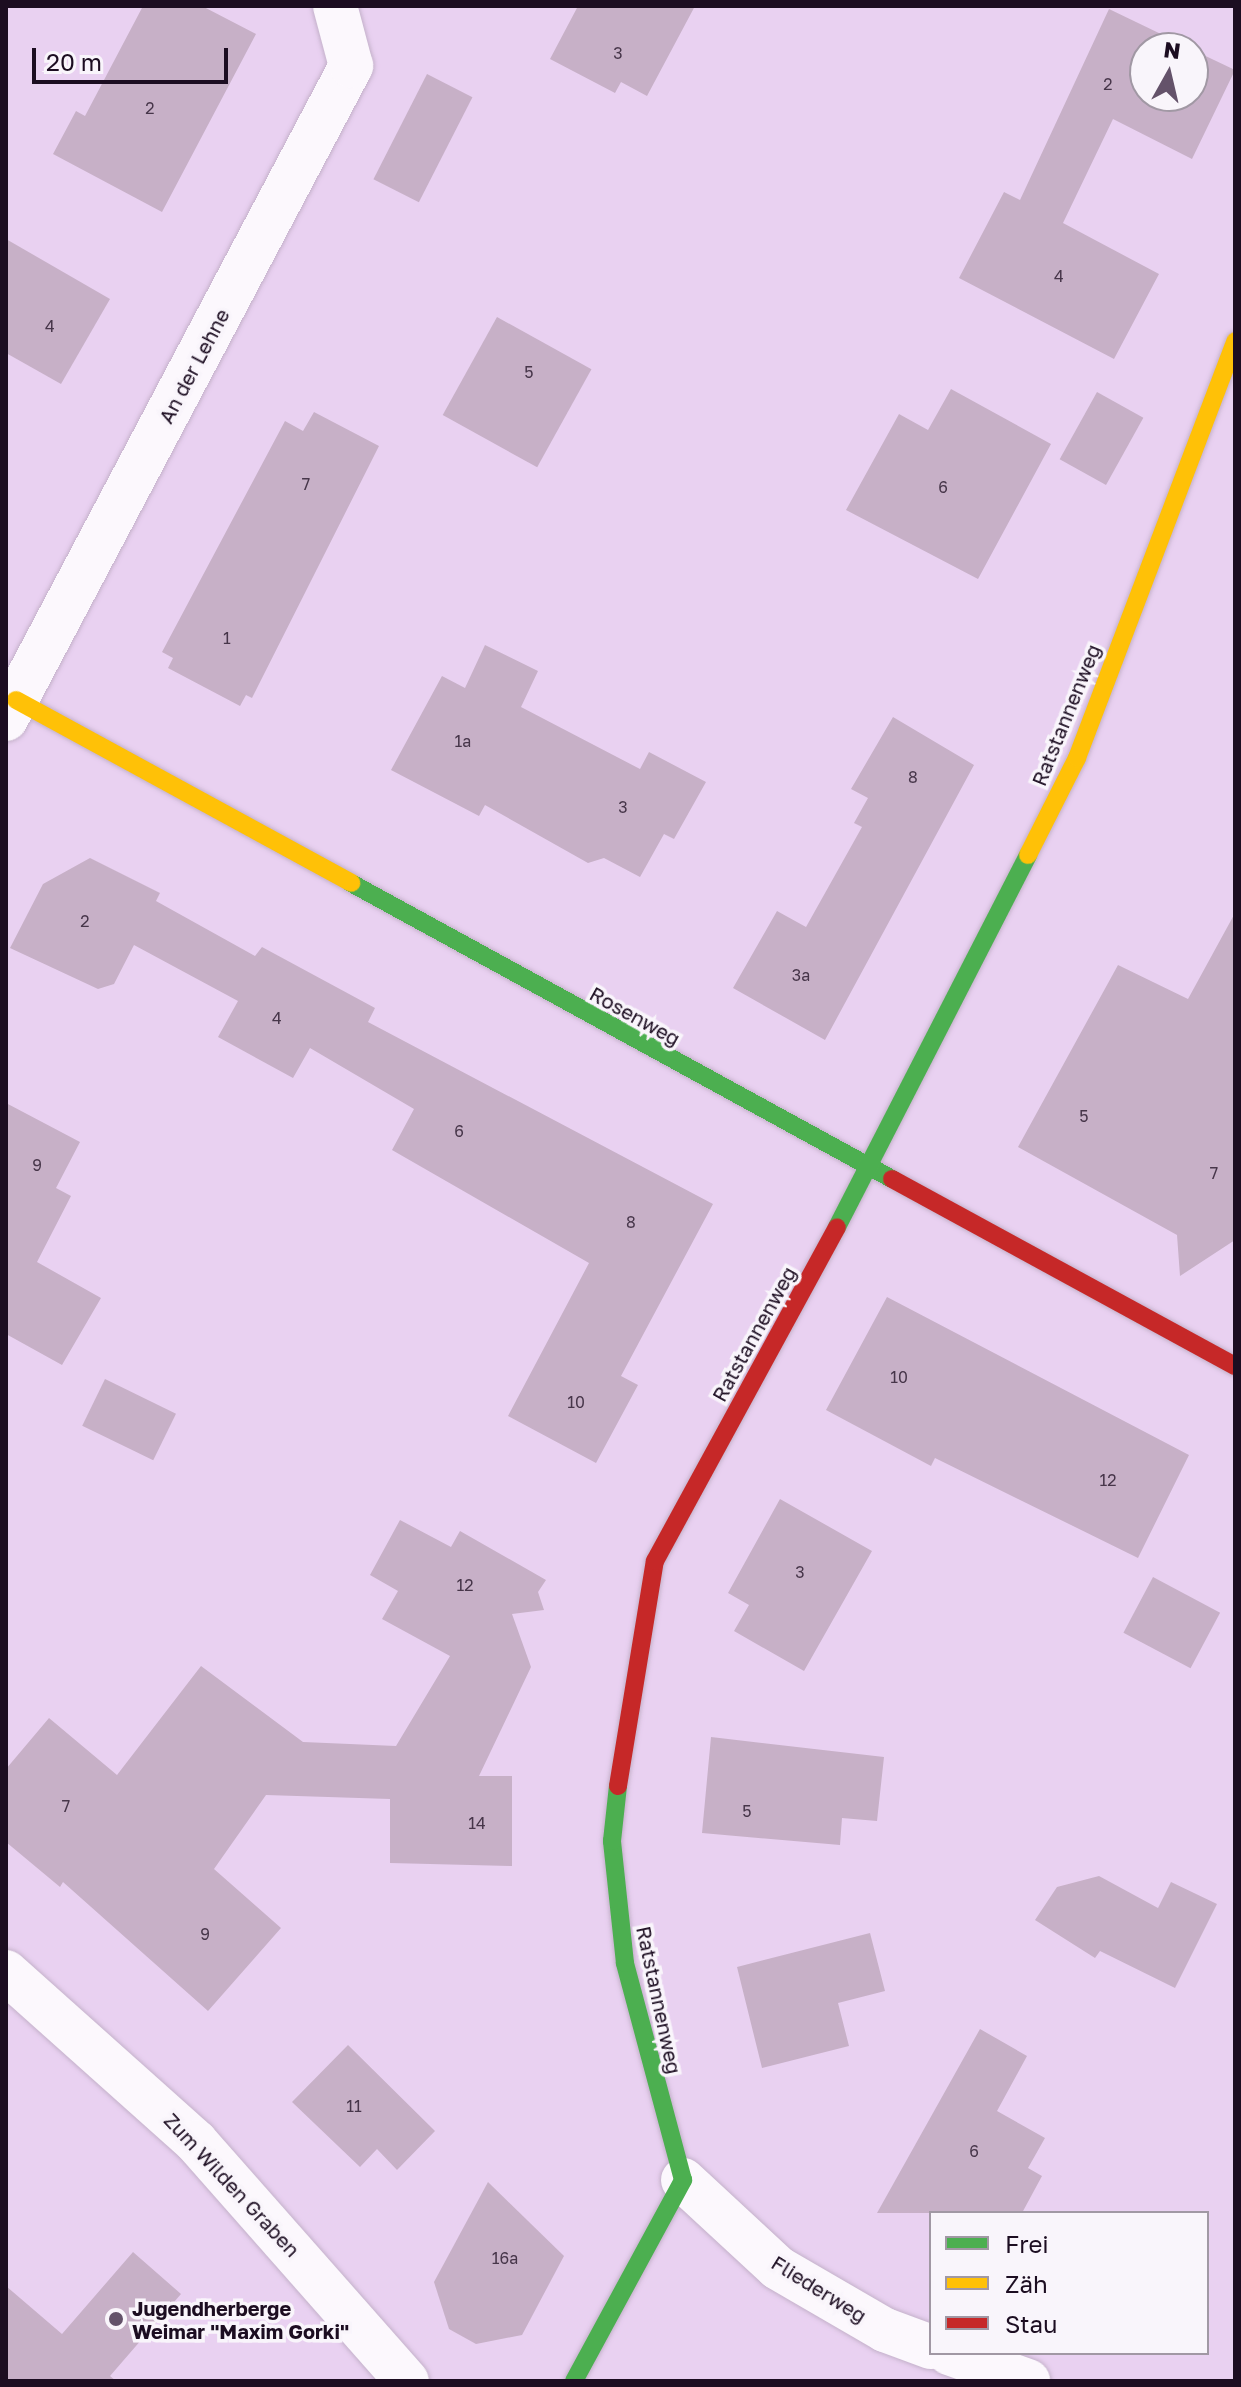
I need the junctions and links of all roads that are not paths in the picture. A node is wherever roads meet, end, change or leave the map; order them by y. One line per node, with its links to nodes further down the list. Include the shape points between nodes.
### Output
1 (335, 6): 3 (street, An der Lehne, via 351,66)
2 (1235, 341): 4 (street, Ratstannenweg, via 1077,758)
3 (11, 710): 4 (street, Rosenweg)
4 (869, 1169): 5 (street, Rosenweg); 7 (street, Ratstannenweg, via 655,1561 628,1699 612,1841 625,1963)
5 (1235, 1366)
6 (6, 1972): 10 (street, Zum Wilden Graben, via 196,2142)
7 (683, 2180): 8 (street, Fliederweg, via 778,2268 885,2330); 11 (street)
8 (929, 2346)
9 (955, 2355): 12 (street)
10 (407, 2381)
11 (574, 2381)
12 (1028, 2381)

